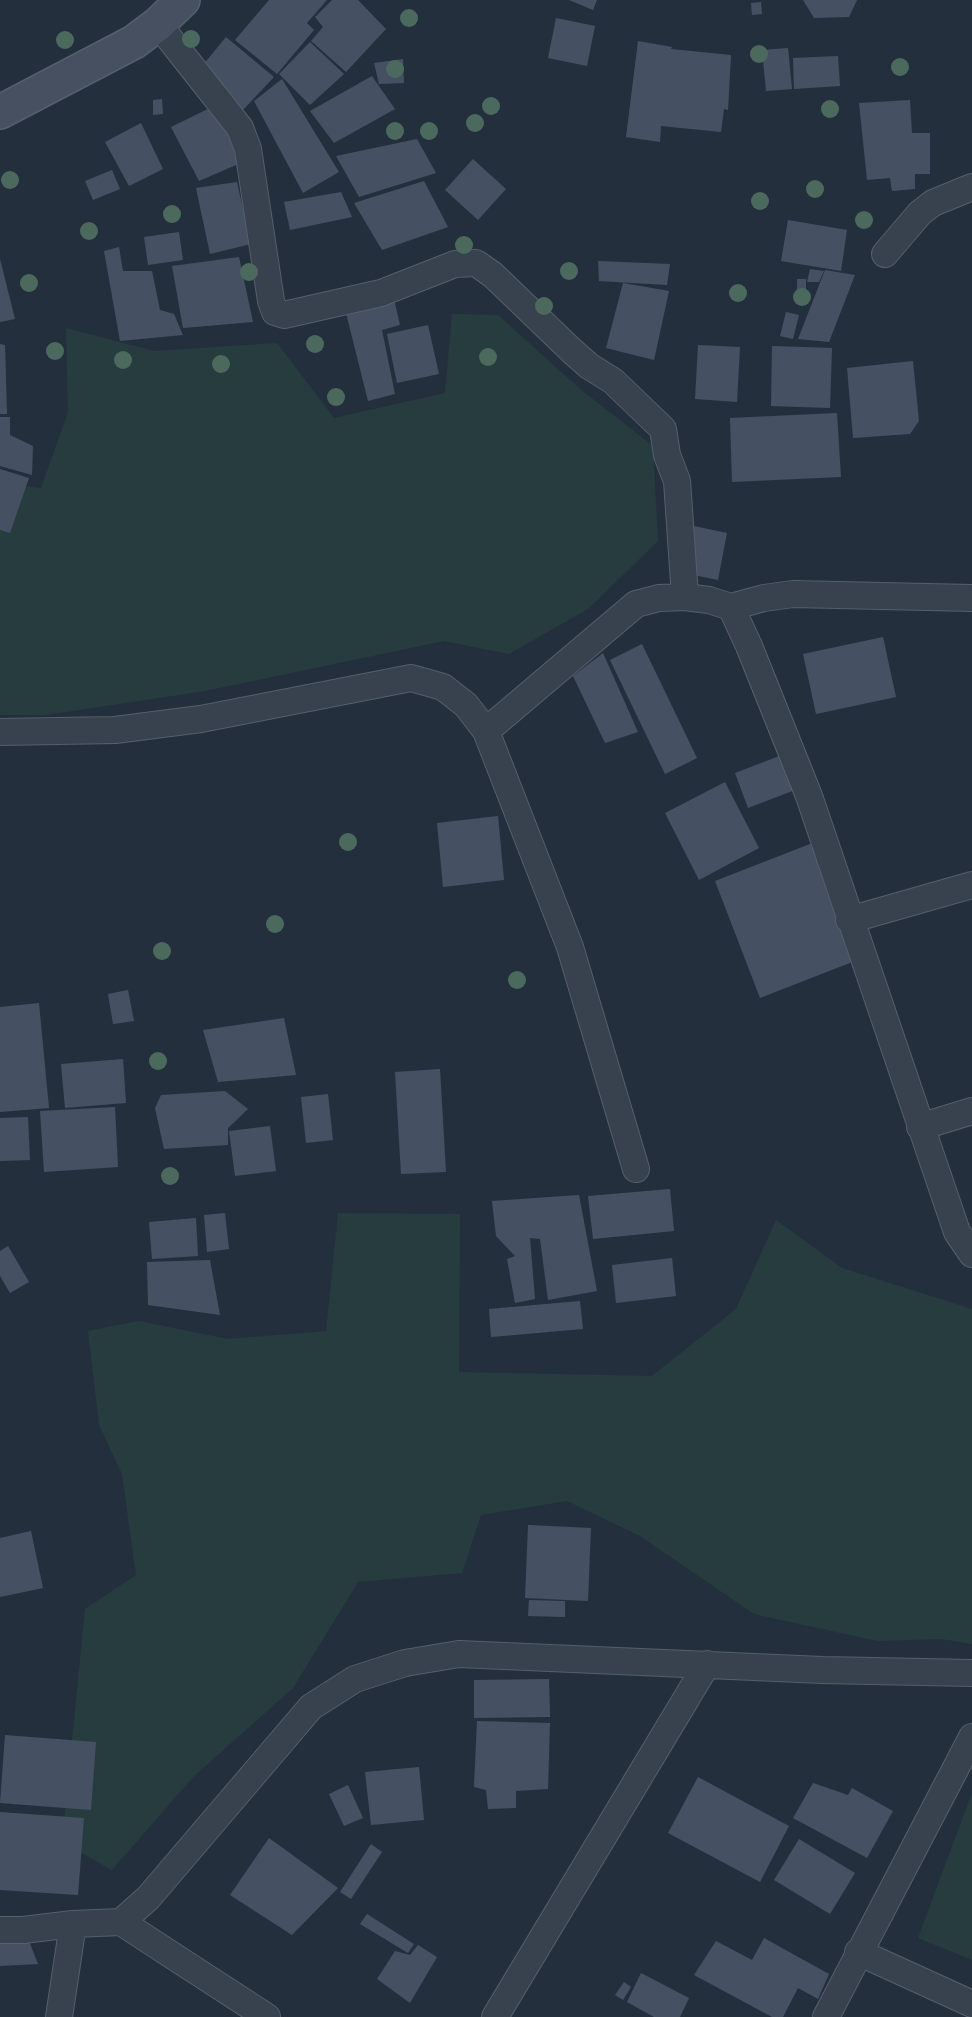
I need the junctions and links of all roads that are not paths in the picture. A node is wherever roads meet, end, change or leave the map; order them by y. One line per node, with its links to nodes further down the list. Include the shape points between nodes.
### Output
1 (183, 0): 2 (main road)
2 (158, 24): 3 (main road, via 134,42); 6 (street, via 240,128 248,149 275,312 284,315 381,292 455,264 476,263 493,274 572,351 613,381 663,429 666,455 677,481)
3 (0, 112)
4 (972, 187): 5 (street, via 933,203 920,213)
5 (885, 254)
6 (684, 597): 8 (street); 9 (street, via 636,604)
7 (972, 598): 8 (street, via 793,594)
8 (731, 607): 12 (street, via 809,796)
9 (486, 731): 10 (street, via 466,705 443,687 411,678 201,719 115,730); 15 (street, via 570,947)
10 (0, 732)
11 (972, 885): 12 (street)
12 (849, 920): 14 (street)
13 (972, 1112): 14 (street)
14 (920, 1127): 16 (street, via 957,1232)
15 (636, 1169)
16 (972, 1254)
17 (707, 1664): 18 (street); 20 (street, via 459,1653 405,1663 355,1679 311,1707 148,1898); 27 (street)
18 (972, 1673)
19 (972, 1737): 23 (street)
20 (120, 1922): 21 (street); 26 (street)
21 (73, 1924): 22 (street); 25 (street)
22 (0, 1930)
23 (858, 1952): 24 (street); 28 (street)
24 (972, 2004)
25 (59, 2017)
26 (267, 2017)
27 (495, 2017)
28 (826, 2017)

